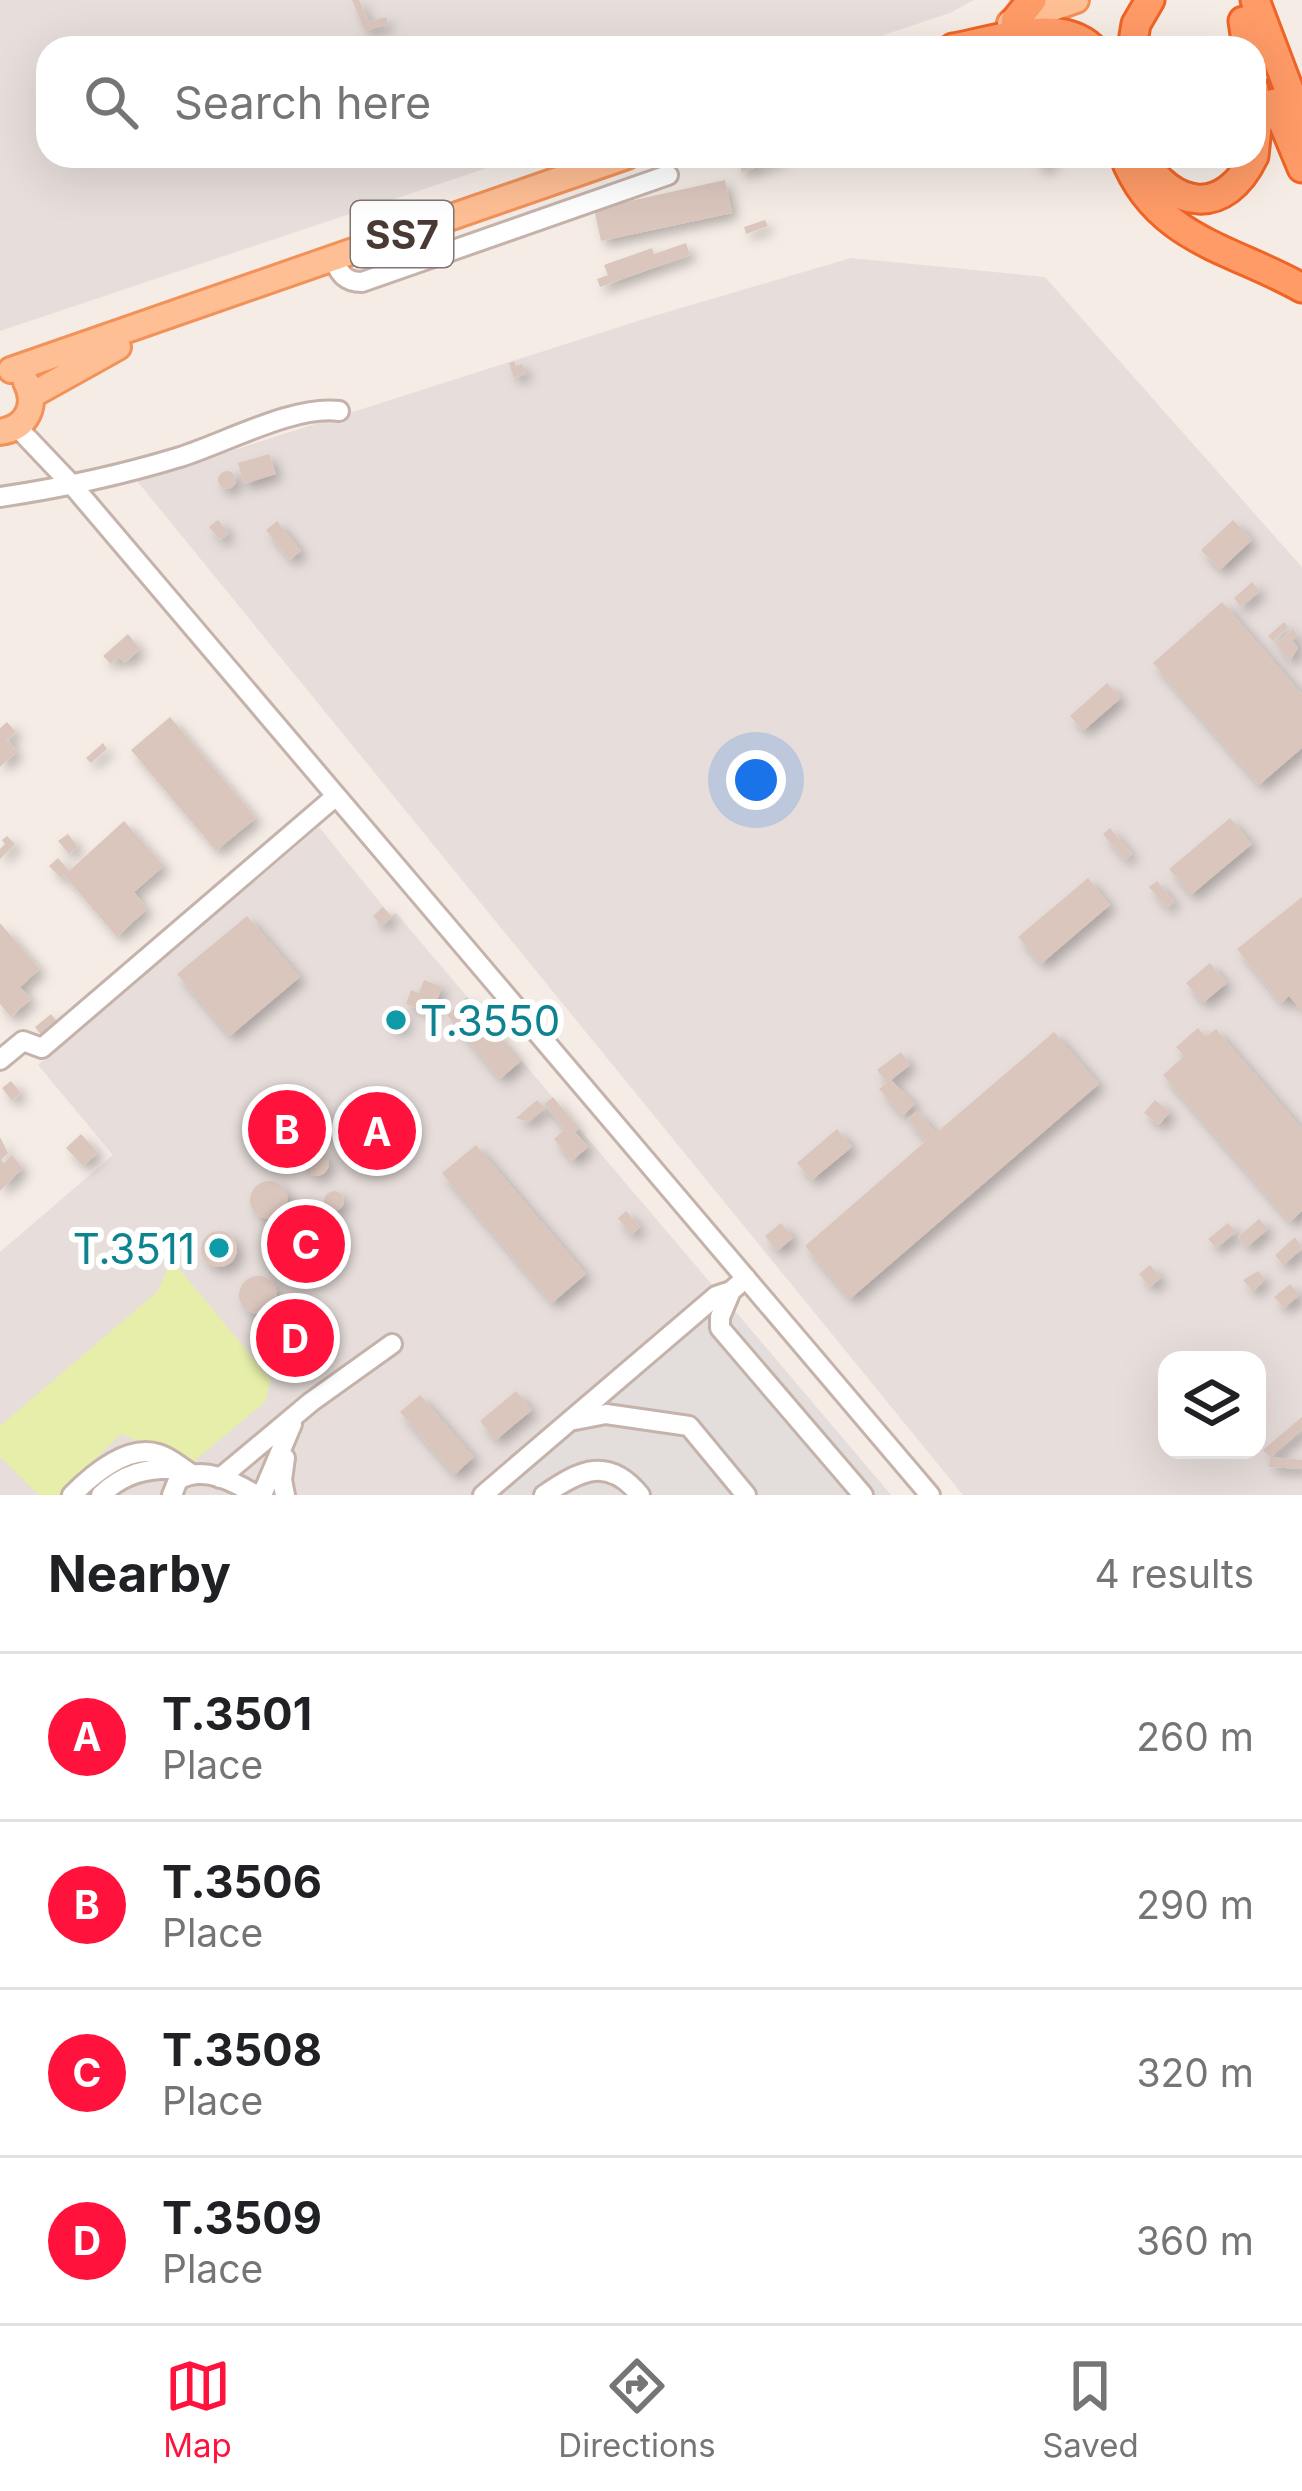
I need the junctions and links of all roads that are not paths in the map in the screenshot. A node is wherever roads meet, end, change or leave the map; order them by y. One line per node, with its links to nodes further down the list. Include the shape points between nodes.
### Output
1 (1076, 0): 3 (main road)
2 (1150, 0): 7 (highway)
3 (1023, 10): 4 (main road)
4 (966, 36)
5 (1024, 36): 6 (highway)
6 (1076, 36)
7 (1134, 36)
8 (1266, 40): 11 (highway)
9 (1266, 56): 12 (highway)
10 (1266, 70): 17 (highway)
11 (1302, 72)
12 (1302, 124)
13 (592, 168): 19 (main road, SS7)
14 (1129, 168): 20 (highway, via 1162,216 1196,240)
15 (1149, 168): 16 (highway, via 1173,194 1195,199 1222,196)
16 (1248, 168)
17 (1302, 168)
18 (668, 175): 19 (street, via 362,282 342,276)
19 (332, 258): 21 (main road, SS7)
20 (1302, 288)
21 (177, 313): 22 (main road, SS7); 23 (main road, SS7)
22 (6, 369): 23 (main road, SS7)
23 (32, 395): 25 (main road, via 29,413)
24 (339, 411): 26 (street, via 309,412)
25 (9, 429): 26 (street)
26 (73, 486): 27 (street); 28 (street)
27 (0, 497)
28 (336, 796): 29 (street, via 42,1048 23,1041); 30 (street)
29 (0, 1060)
30 (738, 1285): 33 (street); 45 (street, via 720,1328); 46 (street)
31 (392, 1344): 32 (street)
32 (311, 1402): 35 (street); 39 (street, via 290,1427); 40 (street, via 286,1449)
33 (567, 1424): 41 (street); 44 (street, via 606,1414 689,1426)
34 (189, 1472): 35 (street); 36 (street, via 161,1454 139,1454 95,1473); 37 (street, via 141,1470); 38 (street)
35 (220, 1478): 39 (street)
36 (72, 1495)
37 (101, 1495)
38 (172, 1495)
39 (259, 1495)
40 (285, 1495)
41 (483, 1495)
42 (544, 1495): 43 (street, via 589,1470 626,1478)
43 (640, 1495)
44 (746, 1495)
45 (863, 1495)
46 (930, 1495)

